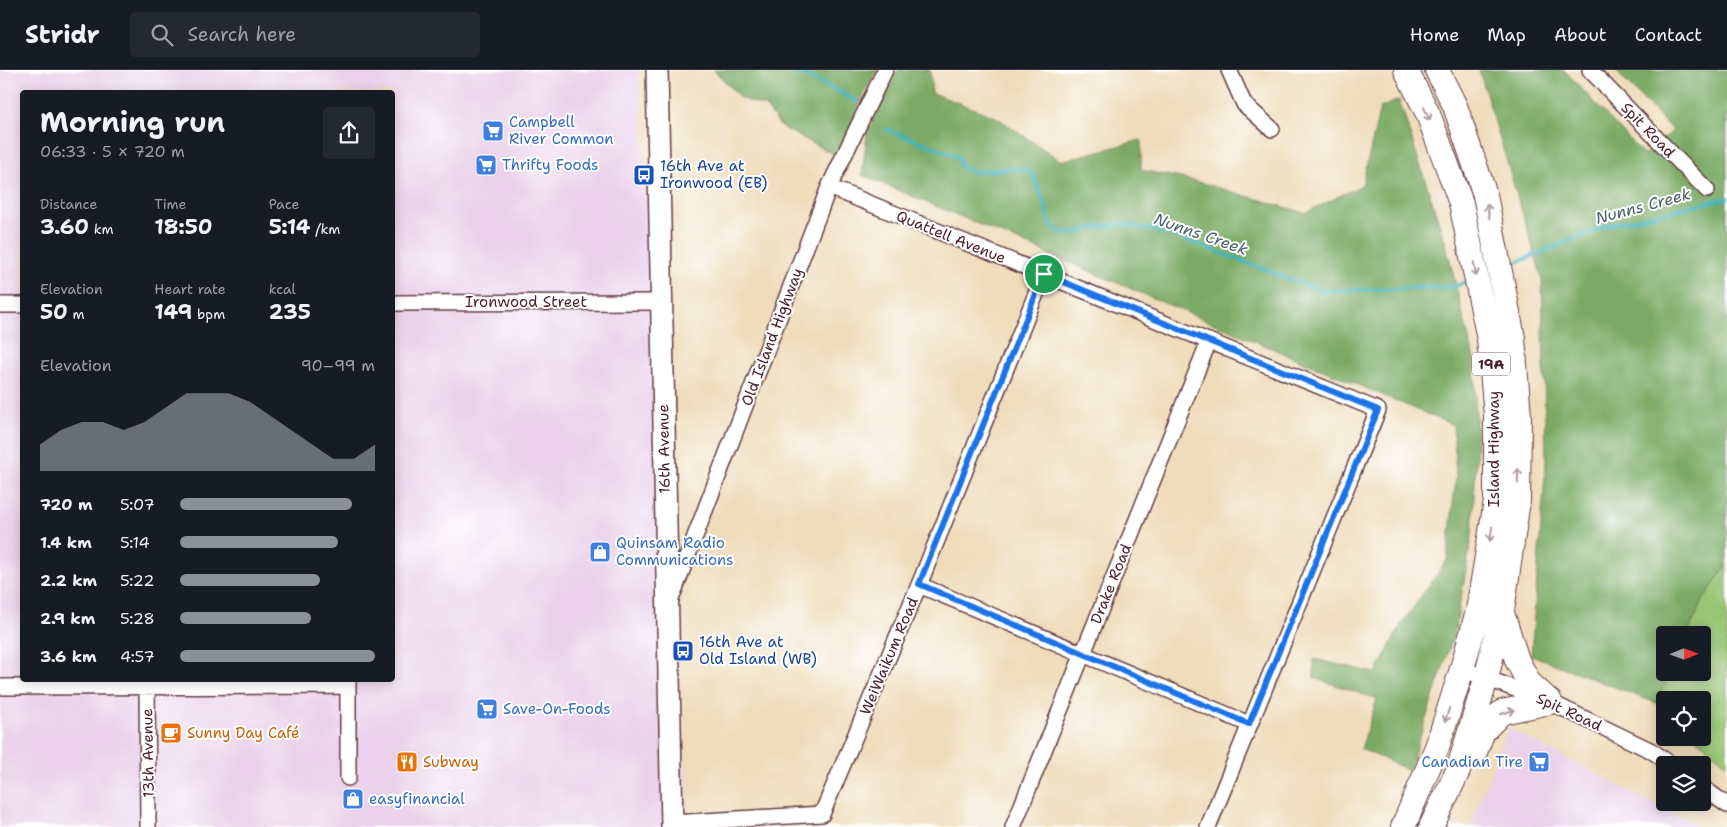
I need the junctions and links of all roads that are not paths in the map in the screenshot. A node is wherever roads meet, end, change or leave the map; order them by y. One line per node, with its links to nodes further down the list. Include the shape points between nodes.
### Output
1 (656, 70): 13 (street, 16th Avenue)
2 (885, 70): 10 (street, Old Island Highway)
3 (1229, 70): 9 (street, via 1244,104)
4 (1406, 70): 22 (main road, Island Highway / 19A, one-way to 22, via 1428,114 1462,203 1489,338 1495,406 1496,501 1478,610)
5 (1438, 70): 8 (main road, Island Highway / 19A)
6 (1446, 70): 8 (main road)
7 (1590, 70): 11 (street, Spit Road)
8 (1455, 106): 20 (main road, Island Highway / 19A, one-way to 8, via 1518,501 1519,417 1513,338 1485,195)
9 (1272, 129)
10 (829, 187): 12 (street, Quattell Avenue); 19 (street, Old Island Highway)
11 (1707, 190)
12 (1044, 274): 17 (street, Quattell Avenue); 18 (street, WeiWaikum Road)
13 (660, 302): 14 (street, Ironwood Street); 19 (street, 16th Avenue)
14 (395, 303)
15 (0, 305): 16 (street)
16 (20, 305)
17 (1209, 340): 21 (street, Drake Road); 28 (street, Quattell Avenue, via 1378,410)
18 (919, 584): 21 (street); 33 (street, WeiWaikum Road, via 822,814)
19 (667, 607): 33 (street, 16th Avenue)
20 (1502, 611): 23 (main road, Island Highway / 19A); 27 (main road, via 1517,660 1529,684)
21 (1083, 654): 28 (street); 35 (street, Drake Road)
22 (1462, 669): 23 (street, Spit Road); 37 (main road, Island Highway / 19A, one-way to 37, via 1437,747)
23 (1486, 679): 27 (street, Spit Road); 38 (main road, Island Highway / 19A, via 1458,771)
24 (147, 683): 25 (street); 26 (street); 34 (street, 13th Avenue)
25 (348, 683): 30 (street)
26 (0, 687)
27 (1550, 702): 29 (street, Spit Road); 39 (main road, one-way to 27, via 1483,731 1502,712)
28 (1249, 724): 36 (street)
29 (1659, 756)
30 (348, 778)
31 (1711, 793): 32 (street)
32 (1727, 805)
33 (672, 825)
34 (148, 827)
35 (1013, 827)
36 (1208, 827)
37 (1403, 827)
38 (1431, 827)
39 (1444, 827)

